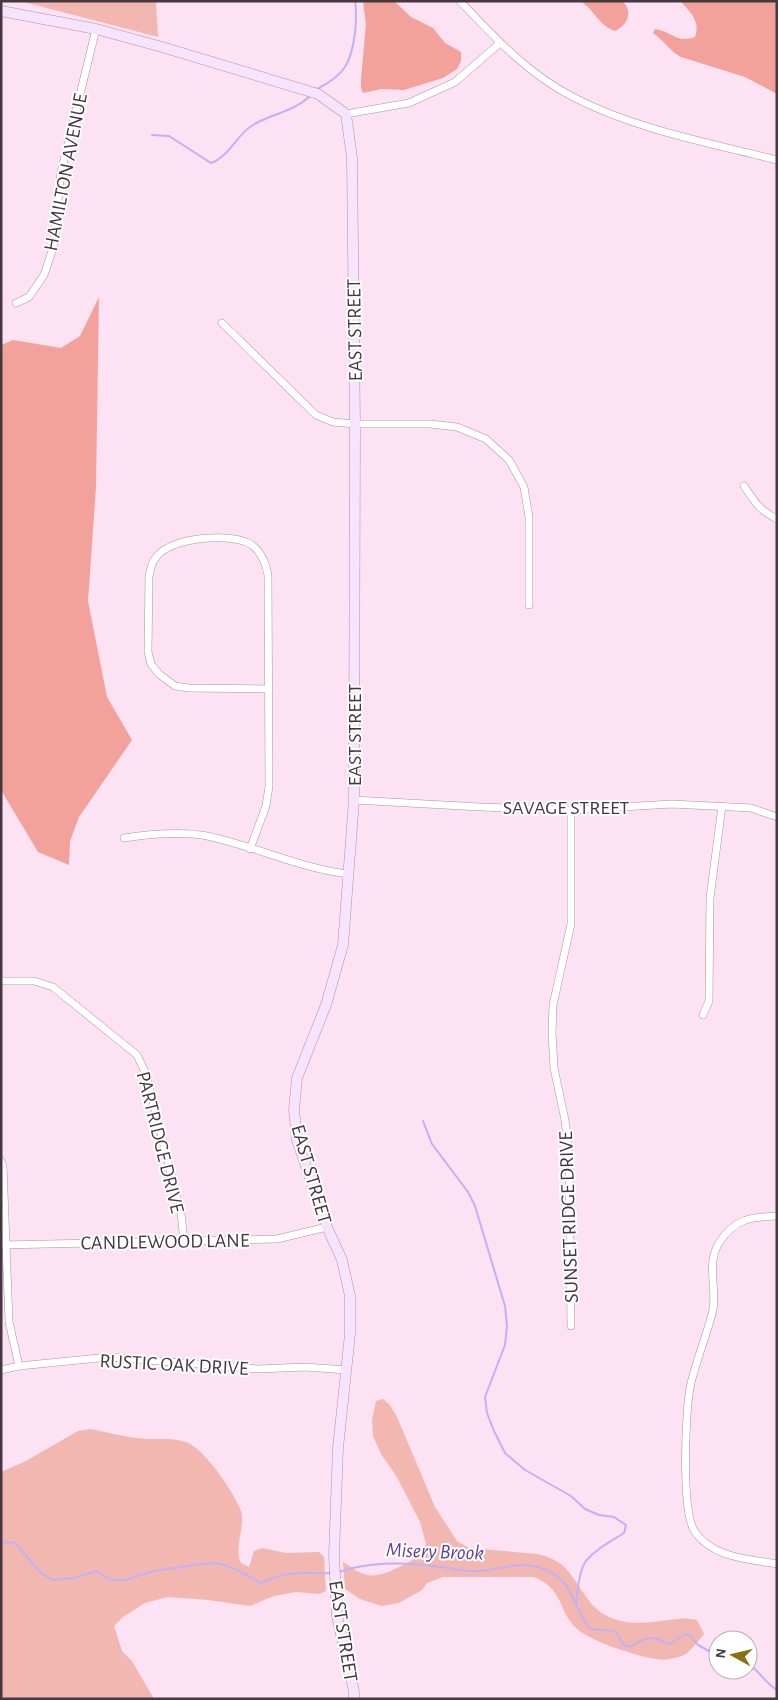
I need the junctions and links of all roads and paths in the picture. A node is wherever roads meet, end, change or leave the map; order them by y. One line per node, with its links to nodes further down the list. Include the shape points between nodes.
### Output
1 (460, 1): 4 (street)
2 (1, 11): 3 (street)
3 (96, 29): 5 (street, via 318,94); 7 (street, HAMILTON AVENUE, via 61,172 53,248 44,275 28,297)
4 (500, 43): 5 (street, via 455,82 409,103); 6 (street, via 534,72 572,97 624,120)
5 (346, 114): 9 (street, EAST STREET, via 352,158)
6 (777, 160)
7 (16, 303)
8 (222, 323): 9 (street, via 316,415 333,422)
9 (355, 424): 12 (street, via 457,427 486,439 509,460 524,487 529,517); 14 (street, EAST STREET)
10 (744, 486): 11 (street, via 754,503)
11 (777, 519)
12 (529, 604)
13 (269, 689): 13 (street, via 268,575 260,554 253,546 221,537 177,542 164,548 156,556 149,577 148,652 158,674 175,686 189,688); 19 (street, via 268,796)
14 (354, 800): 16 (street, SAVAGE STREET); 20 (street, EAST STREET)
15 (722, 806): 16 (street, SAVAGE STREET, via 672,804); 17 (street, SAVAGE STREET, via 751,808); 22 (street, via 710,898 709,1001)
16 (571, 810): 28 (street, SUNSET RIDGE DRIVE, via 571,924 553,1005 552,1033 554,1068 569,1154)
17 (777, 817)
18 (124, 838): 19 (street, via 169,833 206,836)
19 (250, 849): 20 (street, via 311,868)
20 (348, 874): 25 (street, EAST STREET, via 343,945 326,1005 297,1078 294,1110 298,1140)
21 (1, 981): 26 (street, PARTRIDGE DRIVE, via 34,981 53,987 137,1055 146,1074 181,1213)
22 (703, 1015)
23 (1, 1161): 27 (street)
24 (777, 1216): 32 (street, via 754,1217 736,1224 719,1244 712,1264 713,1308 688,1396 686,1439 688,1514 693,1530 708,1546 724,1554)
25 (327, 1227): 26 (street, CANDLEWOOD LANE, via 276,1239); 31 (street, EAST STREET, via 342,1260 350,1296)
26 (184, 1241): 27 (street, CANDLEWOOD LANE)
27 (3, 1245): 29 (street, via 8,1322)
28 (571, 1326)
29 (19, 1366): 30 (street, RUSTIC OAK DRIVE); 31 (street, RUSTIC OAK DRIVE, via 109,1357 258,1369 305,1367)
30 (1, 1370)
31 (347, 1370): 33 (street, EAST STREET, via 338,1448 334,1564 338,1616)
32 (777, 1564)
33 (354, 1699)

